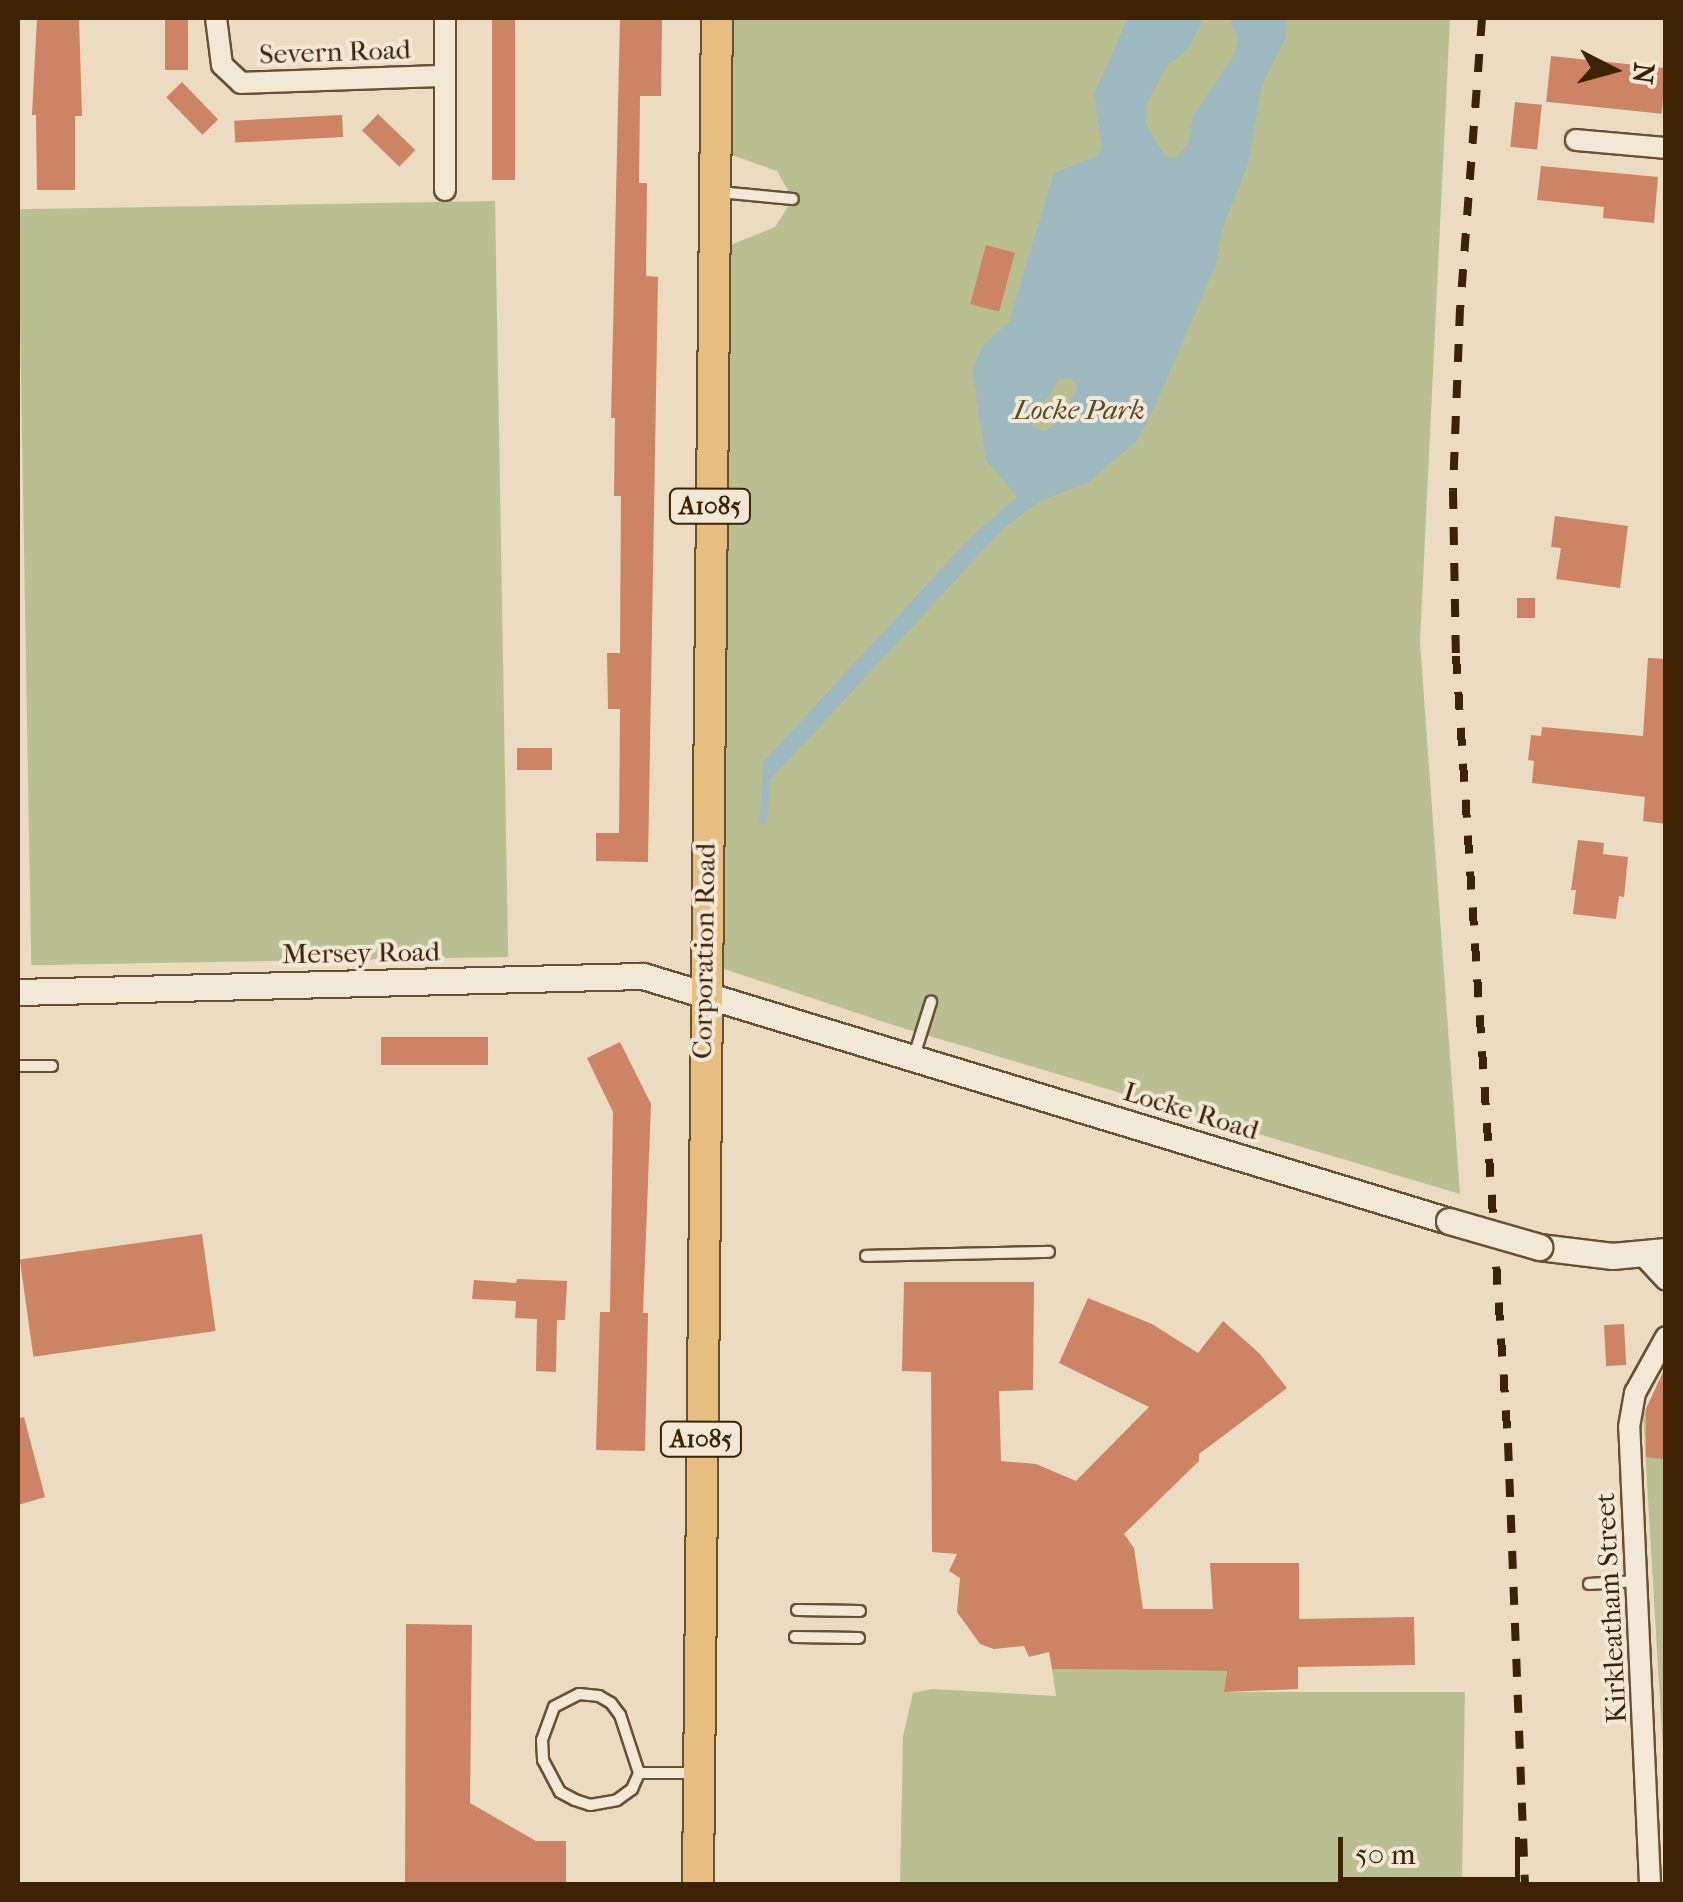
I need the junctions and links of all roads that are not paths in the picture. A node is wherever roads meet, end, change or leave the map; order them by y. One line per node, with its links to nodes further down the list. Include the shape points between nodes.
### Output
1 (216, 18): 4 (street, Severn Road, via 222,65 241,82)
2 (446, 18): 4 (street, Severn Road)
3 (718, 18): 8 (main road, Corporation Road / A1085)
4 (444, 76): 7 (street, Severn Road)
5 (1576, 140): 6 (street)
6 (1666, 148)
7 (445, 190)
8 (714, 191): 9 (lane); 11 (main road, Corporation Road / A1085)
9 (793, 199)
10 (18, 992): 11 (street, Mersey Road, via 643,976)
11 (704, 994): 13 (street, Locke Road); 29 (main road, Corporation Road / A1085)
12 (930, 1002): 13 (lane)
13 (914, 1057): 17 (street, Locke Road, bridge, via 1538,1248)
14 (18, 1066): 15 (lane)
15 (52, 1066)
16 (1049, 1252): 18 (lane)
17 (1654, 1253): 19 (street)
18 (866, 1256)
19 (1666, 1280)
20 (1666, 1337): 21 (street, Kirkleatham Street, via 1630,1408)
21 (1638, 1581): 22 (lane); 27 (street, Kirkleatham Street)
22 (1588, 1584)
23 (797, 1610): 24 (lane)
24 (860, 1611)
25 (795, 1638): 26 (lane)
26 (859, 1638)
27 (1656, 1766): 31 (street, Kirkleatham Street)
28 (639, 1773): 28 (lane, via 632,1789 604,1804 560,1792 543,1760 542,1740 554,1708 588,1694 610,1703); 29 (lane)
29 (698, 1773): 30 (main road, Corporation Road / A1085)
30 (698, 1884)
31 (1650, 1884)

